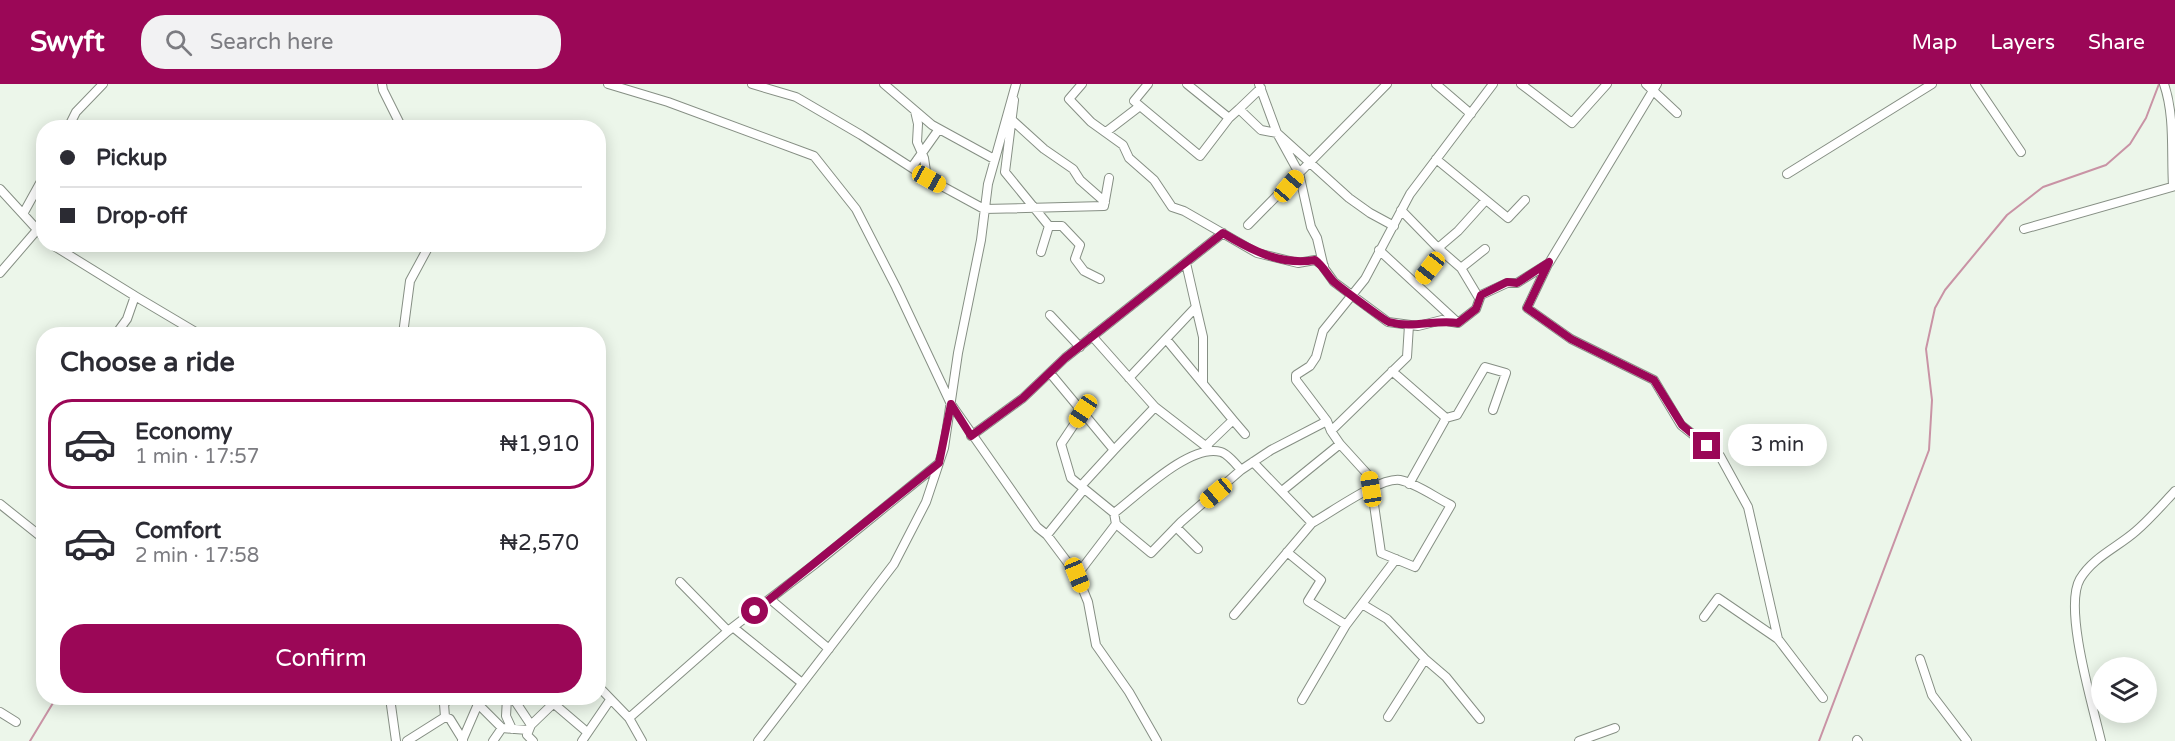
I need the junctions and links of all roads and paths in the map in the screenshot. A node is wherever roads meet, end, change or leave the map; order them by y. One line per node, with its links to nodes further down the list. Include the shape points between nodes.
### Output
1 (103, 84): 28 (street)
2 (382, 84): 29 (street)
3 (608, 84): 90 (street, via 814,156 856,209)
4 (752, 84): 38 (street, via 796,98)
5 (884, 84): 23 (street)
6 (1017, 84): 26 (street); 35 (street)
7 (1082, 84): 31 (street, via 1069,99)
8 (1148, 84): 21 (street, via 1134,101)
9 (1187, 84): 27 (street)
10 (1387, 84): 37 (street)
11 (1436, 84): 25 (street)
12 (1492, 84): 25 (street)
13 (1521, 84): 14 (street, via 1572,123)
14 (1607, 84)
15 (1646, 84): 20 (street)
16 (1932, 84): 40 (street)
17 (1975, 84): 34 (street)
18 (2164, 85): 43 (street, via 2174,114)
19 (1260, 86): 22 (street); 32 (street)
20 (1655, 87): 24 (street); 66 (street)
21 (1140, 106): 27 (street, via 1200,156); 31 (street)
22 (1239, 109): 27 (street); 32 (street, via 1261,130)
23 (915, 111): 30 (street); 33 (street, via 917,142)
24 (1677, 113)
25 (1471, 114): 36 (street)
26 (1011, 118): 48 (street, via 1073,169); 50 (street, via 1005,172)
27 (1229, 118)
28 (72, 120)
29 (398, 120)
30 (939, 129): 33 (street); 35 (street)
31 (1106, 132): 59 (street, via 1154,180 1172,207)
32 (1277, 133): 37 (street); 39 (street)
33 (922, 152): 38 (street); 41 (street)
34 (2021, 152)
35 (994, 159): 49 (street)
36 (1436, 159): 47 (street); 51 (street)
37 (1310, 161): 39 (street); 55 (street, via 1363,208)
38 (912, 167): 41 (street)
39 (1299, 173): 53 (street); 68 (street)
40 (1787, 174)
41 (927, 178): 49 (street)
42 (1109, 178): 48 (street)
43 (2174, 186): 57 (street)
44 (0, 189): 52 (street)
45 (36, 190): 52 (street)
46 (1525, 200): 47 (street, via 1508,218)
47 (1485, 201): 62 (street)
48 (1105, 202): 50 (street, via 1104,206)
49 (984, 209): 50 (street); 90 (street)
50 (1036, 210): 54 (street)
51 (1401, 210): 55 (street); 62 (street)
52 (23, 214): 56 (street)
53 (1248, 225)
54 (1049, 226): 65 (street); 71 (street, via 1062,226 1080,245 1075,259 1084,271)
55 (1394, 226): 61 (street)
56 (36, 229)
57 (2024, 229)
58 (36, 231): 70 (street)
59 (1223, 233): 67 (street); 68 (street, via 1257,253 1298,263 1315,260)
60 (1485, 249): 69 (street)
61 (1379, 250): 72 (street); 73 (street, via 1365,279)
62 (1440, 250): 69 (street); 72 (street)
63 (64, 252): 74 (street)
64 (426, 252): 82 (street, via 410,281)
65 (1041, 252)
66 (1549, 262): 75 (street, via 1517,283 1507,282); 129 (street, via 1527,308 1571,339 1654,380 1682,425 1720,456 1748,507)
67 (1186, 263): 76 (street); 83 (street)
68 (1324, 266): 73 (street, via 1334,282)
69 (1461, 268): 75 (street)
70 (0, 273)
71 (1100, 279)
72 (1417, 284): 78 (street)
73 (1352, 294): 79 (street, via 1388,322); 96 (street, via 1323,331 1310,366 1296,375)
74 (135, 296): 80 (street); 81 (street)
75 (1479, 298): 78 (street, via 1476,309)
76 (1197, 307): 84 (street); 89 (street, via 1203,337)
77 (1050, 315): 85 (street)
78 (1458, 323): 79 (street, via 1442,320 1418,326)
79 (1409, 324): 86 (street, via 1407,357)
80 (121, 327)
81 (187, 327)
82 (404, 327)
83 (1092, 336): 85 (street); 88 (street)
84 (1166, 339): 88 (street); 89 (street)
85 (1080, 347): 87 (street)
86 (1392, 371): 94 (street); 97 (street)
87 (1050, 373): 93 (street); 99 (street)
88 (1129, 378): 91 (street)
89 (1203, 383): 95 (street)
90 (951, 404): 99 (street); 104 (street)
91 (1155, 407): 101 (street); 102 (street)
92 (1493, 410): 94 (street, via 1506,373 1485,367 1457,415)
93 (1083, 411): 102 (street); 107 (street, via 1061,444 1071,478)
94 (1446, 418): 106 (street)
95 (1233, 420): 98 (street); 101 (street)
96 (1327, 421): 97 (street); 103 (street)
97 (1331, 431): 100 (street)
98 (1245, 434)
99 (971, 436): 117 (street, via 1036,527)
100 (1340, 444): 108 (street, via 1370,477); 109 (street)
101 (1208, 448): 105 (street, via 1224,452); 112 (street, via 1179,463)
102 (1114, 450): 107 (street)
103 (1253, 462): 105 (street); 109 (street)
104 (939, 463): 123 (street); 130 (street, via 926,502 894,564)
105 (1241, 470): 115 (street)
106 (1409, 484): 108 (street, via 1388,480); 120 (street, via 1451,505 1415,567)
107 (1083, 487): 112 (street); 117 (street)
108 (1371, 489): 113 (street); 120 (street, via 1381,553)
109 (1282, 491): 113 (street)
110 (2175, 491): 168 (street, via 2136,531 2096,561 2076,588 2077,632)
111 (0, 504): 116 (street)
112 (1114, 513): 114 (street)
113 (1312, 523): 119 (street)
114 (1116, 524): 115 (street, via 1152,553); 121 (street)
115 (1176, 527): 118 (street)
116 (36, 532)
117 (1047, 535): 121 (street)
118 (1198, 549)
119 (1287, 552): 125 (street); 127 (street, via 1321,580 1308,601)
120 (1396, 559): 124 (street)
121 (1077, 575): 165 (street, via 1088,602 1096,645)
122 (680, 582): 128 (street)
123 (770, 600): 128 (street); 130 (street)
124 (1362, 604): 127 (street); 131 (street, via 1387,619)
125 (1234, 615)
126 (1704, 617): 129 (street, via 1718,598)
127 (1346, 625): 137 (street)
128 (731, 629): 133 (street); 149 (street)
129 (1778, 639): 135 (street)
130 (829, 649): 133 (street)
131 (1425, 659): 148 (street); 150 (street, via 1446,676)
132 (1920, 659): 167 (street, via 1932,695)
133 (802, 684): 164 (street)
134 (606, 695): 136 (street)
135 (1823, 698)
136 (610, 700): 149 (street); 156 (street)
137 (1302, 700)
138 (391, 705): 157 (street)
139 (444, 705): 147 (street)
140 (478, 705): 159 (street)
141 (479, 705): 152 (street)
142 (507, 705): 155 (street, via 506,716)
143 (517, 705): 153 (street)
144 (551, 705): 153 (street)
145 (561, 705): 156 (street)
146 (0, 712): 151 (street)
147 (445, 717): 158 (street); 159 (street)
148 (1388, 717)
149 (629, 718): 163 (street)
150 (1480, 719)
151 (16, 722)
152 (501, 728): 155 (street); 160 (street)
153 (530, 728): 155 (street); 161 (street, via 527,735)
154 (1615, 728): 166 (street)
155 (512, 729)
156 (587, 732): 162 (street)
157 (396, 741)
158 (408, 741)
159 (463, 741)
160 (493, 741)
161 (533, 741)
162 (582, 741)
163 (642, 741)
164 (758, 741)
165 (1157, 741)
166 (1579, 741)
167 (1967, 741)
168 (2101, 741)

